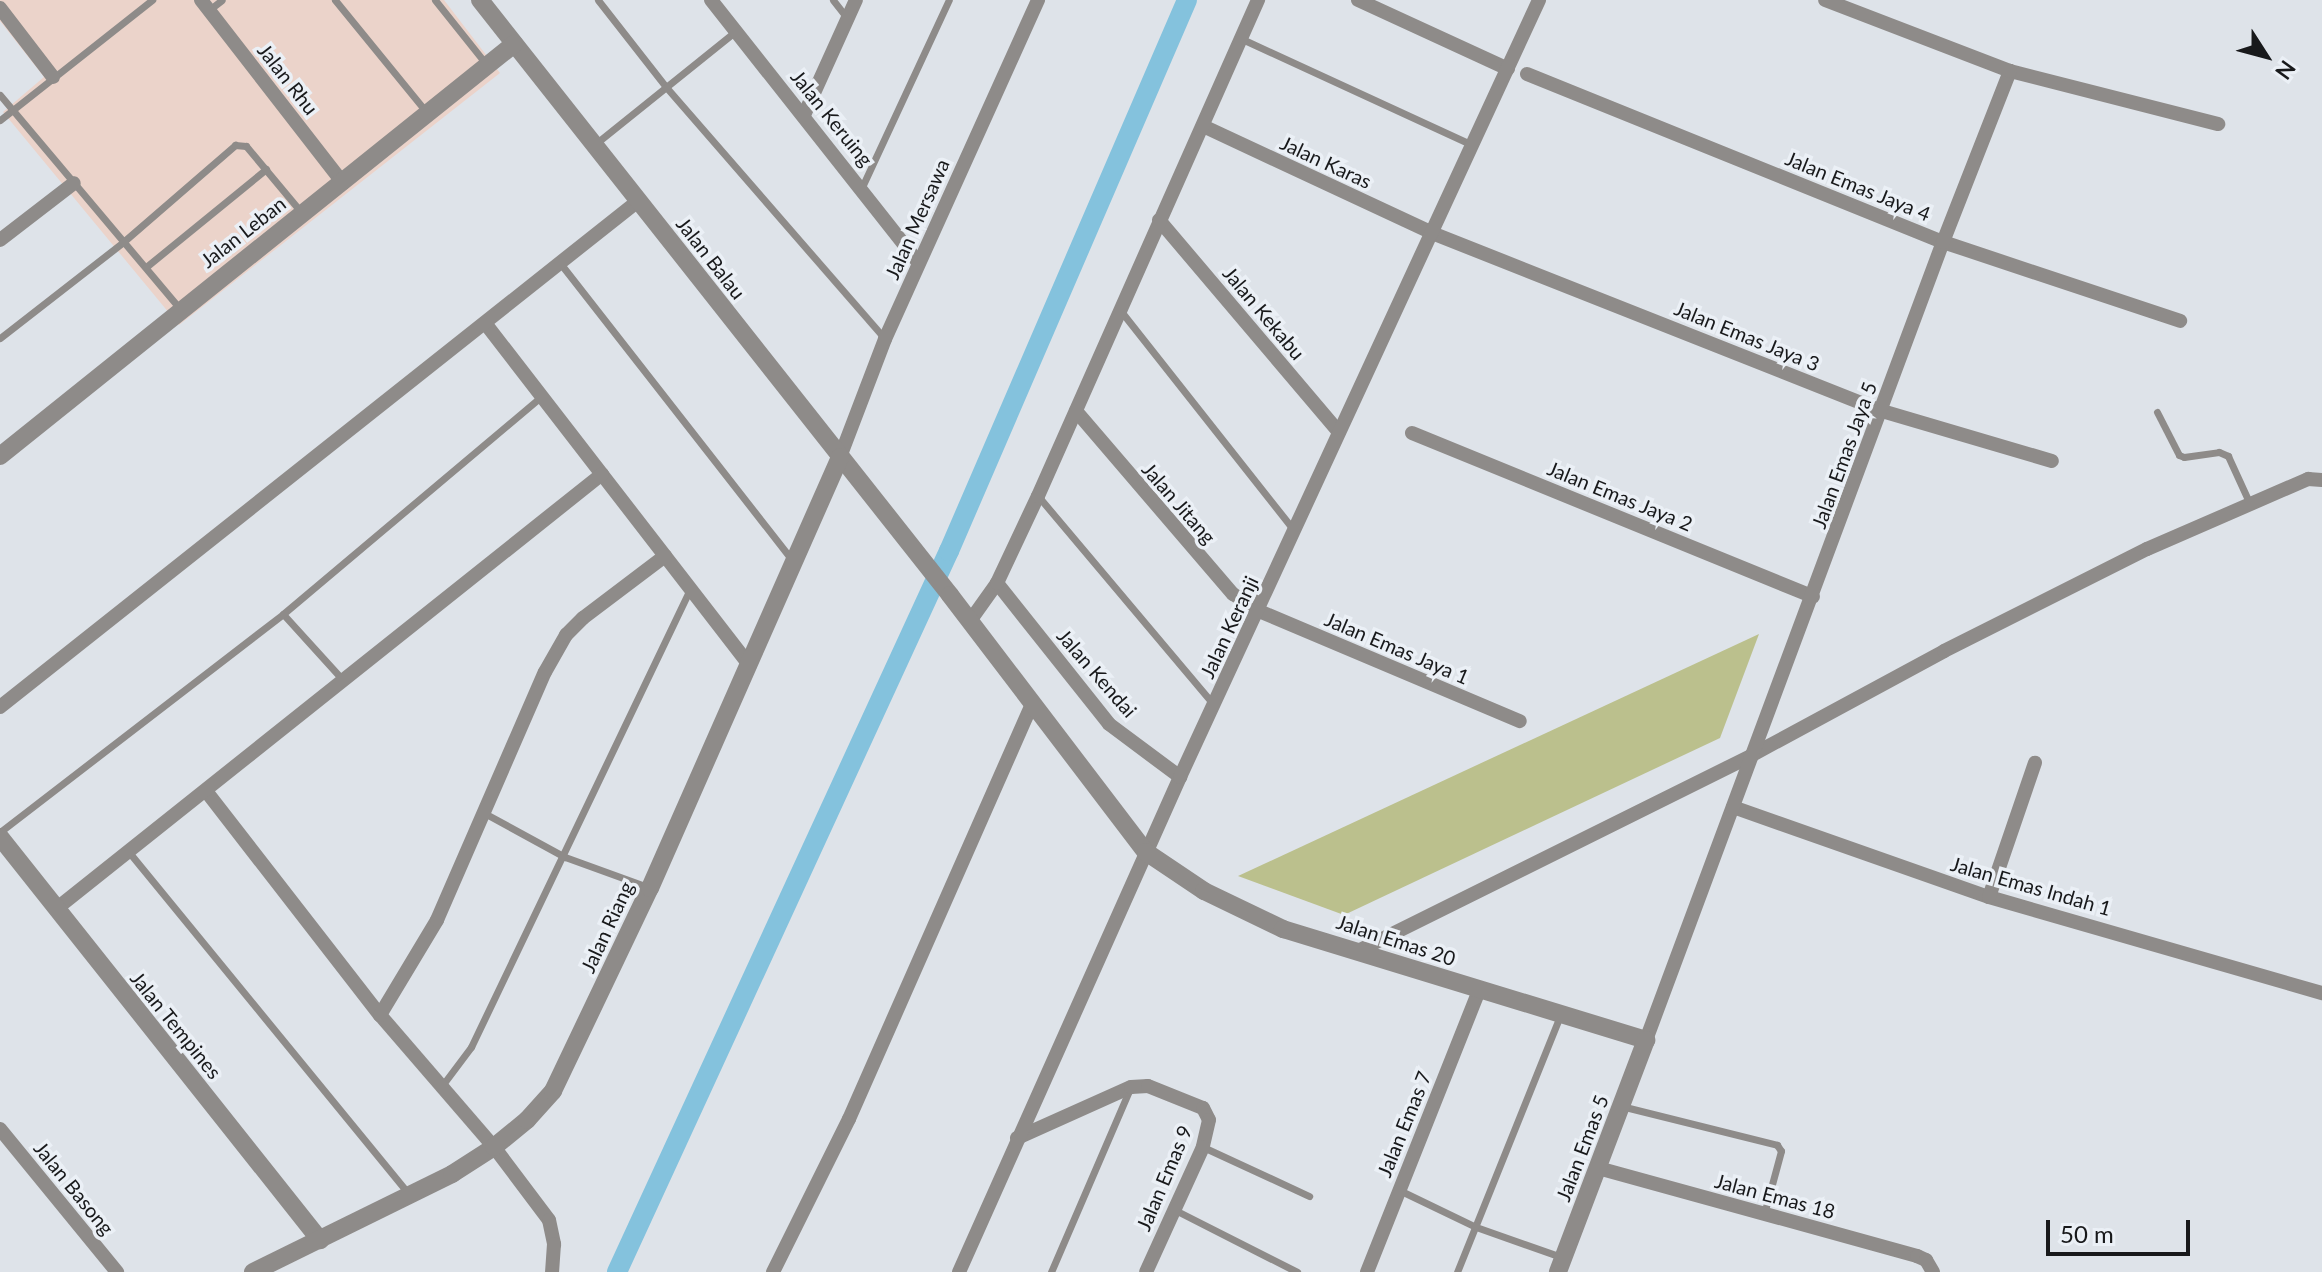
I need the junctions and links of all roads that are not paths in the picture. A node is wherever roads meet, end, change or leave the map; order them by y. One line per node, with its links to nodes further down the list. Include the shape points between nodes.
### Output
1 (152, 0): 27 (lane)
2 (222, 0): 16 (lane)
3 (335, 0): 31 (lane)
4 (435, 0): 23 (lane)
5 (480, 0): 22 (street, Jalan Balau)
6 (598, 0): 28 (lane)
7 (711, 0): 20 (street, Jalan Keruing)
8 (833, 0): 18 (lane)
9 (856, 0): 18 (street)
10 (949, 0): 41 (lane)
11 (1038, 0): 50 (street, Jalan Mersawa)
12 (1258, 0): 21 (street)
13 (1358, 0): 24 (street)
14 (1539, 0): 24 (street, Jalan Keranji)
15 (1825, 0): 25 (street)
16 (205, 5): 40 (street, Jalan Rhu)
17 (0, 8): 19 (street)
18 (847, 18): 32 (street)
19 (6, 29): 27 (street)
20 (736, 31): 28 (lane); 32 (street, Jalan Keruing)
21 (1240, 38): 35 (street); 37 (lane)
22 (514, 44): 23 (street, Jalan Leban); 36 (street, Jalan Balau)
23 (488, 68): 31 (street, Jalan Leban)
24 (1508, 69): 37 (street, Jalan Keranji)
25 (2010, 71): 34 (street); 47 (street, Jalan Emas Jaya 5)
26 (1527, 74): 47 (street, Jalan Emas Jaya 4)
27 (53, 77): 30 (lane)
28 (666, 87): 36 (lane); 57 (lane)
29 (0, 95): 30 (lane)
30 (13, 110): 33 (lane); 39 (lane)
31 (428, 115): 40 (street, Jalan Leban)
32 (804, 115): 41 (street, Jalan Keruing)
33 (0, 120)
34 (2218, 124)
35 (1203, 126): 44 (street); 45 (street, Jalan Karas)
36 (594, 145): 42 (street, Jalan Balau)
37 (1472, 145): 45 (street, Jalan Keranji)
38 (266, 169): 43 (lane); 48 (lane, via 246,146 235,145); 51 (lane)
39 (74, 183): 46 (street); 48 (lane)
40 (343, 183): 43 (street, Jalan Leban)
41 (862, 187): 50 (street, Jalan Keruing)
42 (638, 201): 49 (street); 65 (street, Jalan Balau)
43 (302, 213): 53 (street, Jalan Leban)
44 (1159, 220): 52 (street); 62 (street, Jalan Kekabu)
45 (1432, 233): 60 (street, Jalan Emas Jaya 3); 62 (street, Jalan Keranji)
46 (0, 240)
47 (1943, 242): 54 (street, Jalan Emas Jaya 4); 60 (street, Jalan Emas Jaya 5)
48 (122, 243): 51 (lane); 56 (lane)
49 (559, 262): 55 (street); 73 (lane)
50 (919, 263): 57 (street, Jalan Mersawa)
51 (146, 267): 53 (lane)
52 (1119, 309): 59 (street); 71 (lane)
53 (181, 310): 64 (street, Jalan Leban)
54 (2180, 321)
55 (485, 323): 58 (street); 84 (street)
56 (0, 338)
57 (885, 339): 65 (street, Jalan Mersawa)
58 (542, 396): 67 (street); 78 (lane)
59 (1076, 411): 69 (street); 77 (street, Jalan Jitang, via 1233,594)
60 (1882, 411): 66 (street, Jalan Emas Jaya 3); 76 (street, Jalan Emas Jaya 5)
61 (2157, 412): 70 (lane, via 2179,455 2228,456)
62 (1339, 432): 71 (street, Jalan Keranji)
63 (1412, 433): 76 (street, Jalan Emas Jaya 2)
64 (1, 452)
65 (840, 457): 73 (street, Jalan Riang); 79 (street, Jalan Balau)
66 (2052, 461)
67 (602, 474): 72 (street); 81 (street)
68 (2322, 480): 70 (street, via 2308,479)
69 (1038, 496): 74 (street); 83 (lane)
70 (2250, 504): 86 (street, via 1971,637)
71 (1295, 532): 77 (street, Jalan Keranji)
72 (665, 556): 75 (street); 91 (street, via 566,635 545,672)
73 (795, 564): 80 (street, Jalan Riang)
74 (997, 583): 79 (street); 88 (street, Jalan Kendai, via 1109,724)
75 (690, 589): 80 (street); 95 (lane)
76 (1813, 597): 86 (street, Jalan Emas Jaya 5)
77 (1259, 611): 83 (street, Jalan Keranji); 85 (street, Jalan Emas Jaya 1)
78 (283, 614): 81 (lane); 92 (lane)
79 (970, 621): 82 (street, Jalan Balau)
80 (750, 666): 96 (street, Jalan Riang)
81 (342, 679): 89 (street)
82 (1033, 702): 94 (street, Jalan Emas 20); 124 (street, via 849,1119)
83 (1214, 706): 88 (street, Jalan Keranji)
84 (0, 707)
85 (1520, 721)
86 (1752, 755): 90 (street, Jalan Emas Jaya 5); 99 (street)
87 (2035, 763): 97 (street)
88 (1180, 777): 94 (street, Jalan Keranji)
89 (206, 791): 93 (street); 102 (street)
90 (1733, 807): 97 (street, Jalan Emas Indah 1); 104 (street, Jalan Emas Jaya 5)
91 (486, 814): 95 (lane); 102 (street, via 437,920)
92 (0, 834): 98 (street, Jalan Tempines)
93 (128, 850): 98 (street); 114 (lane)
94 (1146, 852): 99 (street, Jalan Emas 20, via 1242,911 1283,929); 109 (street, Jalan Keranji)
95 (565, 857): 96 (lane); 106 (lane, via 471,1047)
96 (650, 888): 110 (street, Jalan Riang, via 553,1091)
97 (1989, 897): 101 (street, Jalan Emas Indah 1)
98 (56, 909): 119 (street, Jalan Tempines)
99 (1360, 950): 100 (street, Jalan Emas 20)
100 (1479, 991): 103 (street, Jalan Emas 20); 113 (street, Jalan Emas 7)
101 (2322, 993)
102 (380, 1015): 106 (street)
103 (1560, 1016): 104 (street, Jalan Emas 20); 118 (lane)
104 (1646, 1040): 107 (street, Jalan Emas 5)
105 (1131, 1087): 109 (street); 111 (street, Jalan Emas 9, via 1148,1086 1203,1108 1209,1120); 126 (lane)
106 (440, 1088): 110 (street)
107 (1621, 1106): 112 (street, Jalan Emas 5); 117 (lane, via 1777,1145 1781,1151)
108 (0, 1129): 121 (street, Jalan Basong)
109 (1017, 1138): 125 (street, Jalan Keranji)
110 (494, 1147): 114 (street, Jalan Riang); 123 (street, via 549,1220)
111 (1203, 1147): 115 (lane); 116 (street, Jalan Emas 9)
112 (1598, 1168): 117 (street, Jalan Emas 18); 120 (street, Jalan Emas 5)
113 (1399, 1190): 118 (lane); 129 (street, Jalan Emas 7)
114 (410, 1196): 119 (street, Jalan Riang)
115 (1309, 1196)
116 (1173, 1209): 127 (street, Jalan Emas 9); 128 (lane)
117 (1764, 1214): 131 (street, Jalan Emas 18, via 1917,1256)
118 (1476, 1227): 120 (lane); 130 (lane)
119 (320, 1240): 122 (street, Jalan Riang)
120 (1561, 1265)
121 (117, 1272)
122 (253, 1272)
123 (552, 1272)
124 (773, 1272)
125 (959, 1272)
126 (1051, 1272)
127 (1146, 1272)
128 (1297, 1272)
129 (1367, 1272)
130 (1457, 1272)
131 (1933, 1272)

